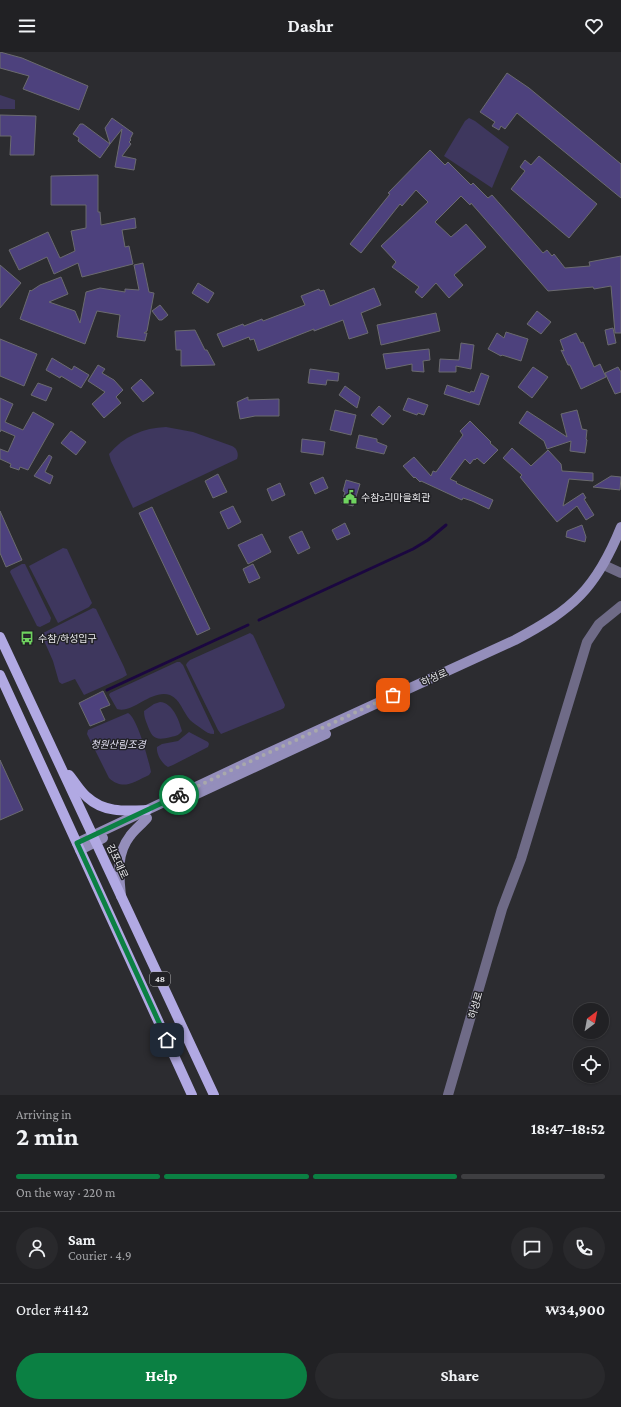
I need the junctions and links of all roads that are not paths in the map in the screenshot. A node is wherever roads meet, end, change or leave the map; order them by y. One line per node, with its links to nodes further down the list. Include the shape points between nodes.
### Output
1 (621, 527): 9 (street, 하성로, via 604,564 592,581 572,604 543,625 260,756)
2 (621, 541): 3 (street, 하성로)
3 (608, 567): 4 (street); 9 (street, 하성로, via 594,589 574,610 520,644)
4 (621, 573)
5 (621, 606): 15 (street, 하성로, via 599,624 587,642 521,859 502,909)
6 (0, 637): 8 (main road, 김포대로 / 48)
7 (0, 675): 11 (main road, 48)
8 (58, 761): 9 (main road, via 96,805 117,811); 10 (main road, 김포대로 / 48)
9 (147, 814): 10 (street, 하성로); 12 (street, via 122,849 119,866)
10 (94, 839): 11 (street, 하성로); 12 (main road, 김포대로 / 48)
11 (78, 846): 13 (main road, 48)
12 (121, 896): 14 (main road, 김포대로 / 48)
13 (192, 1095)
14 (214, 1095)
15 (448, 1095)

